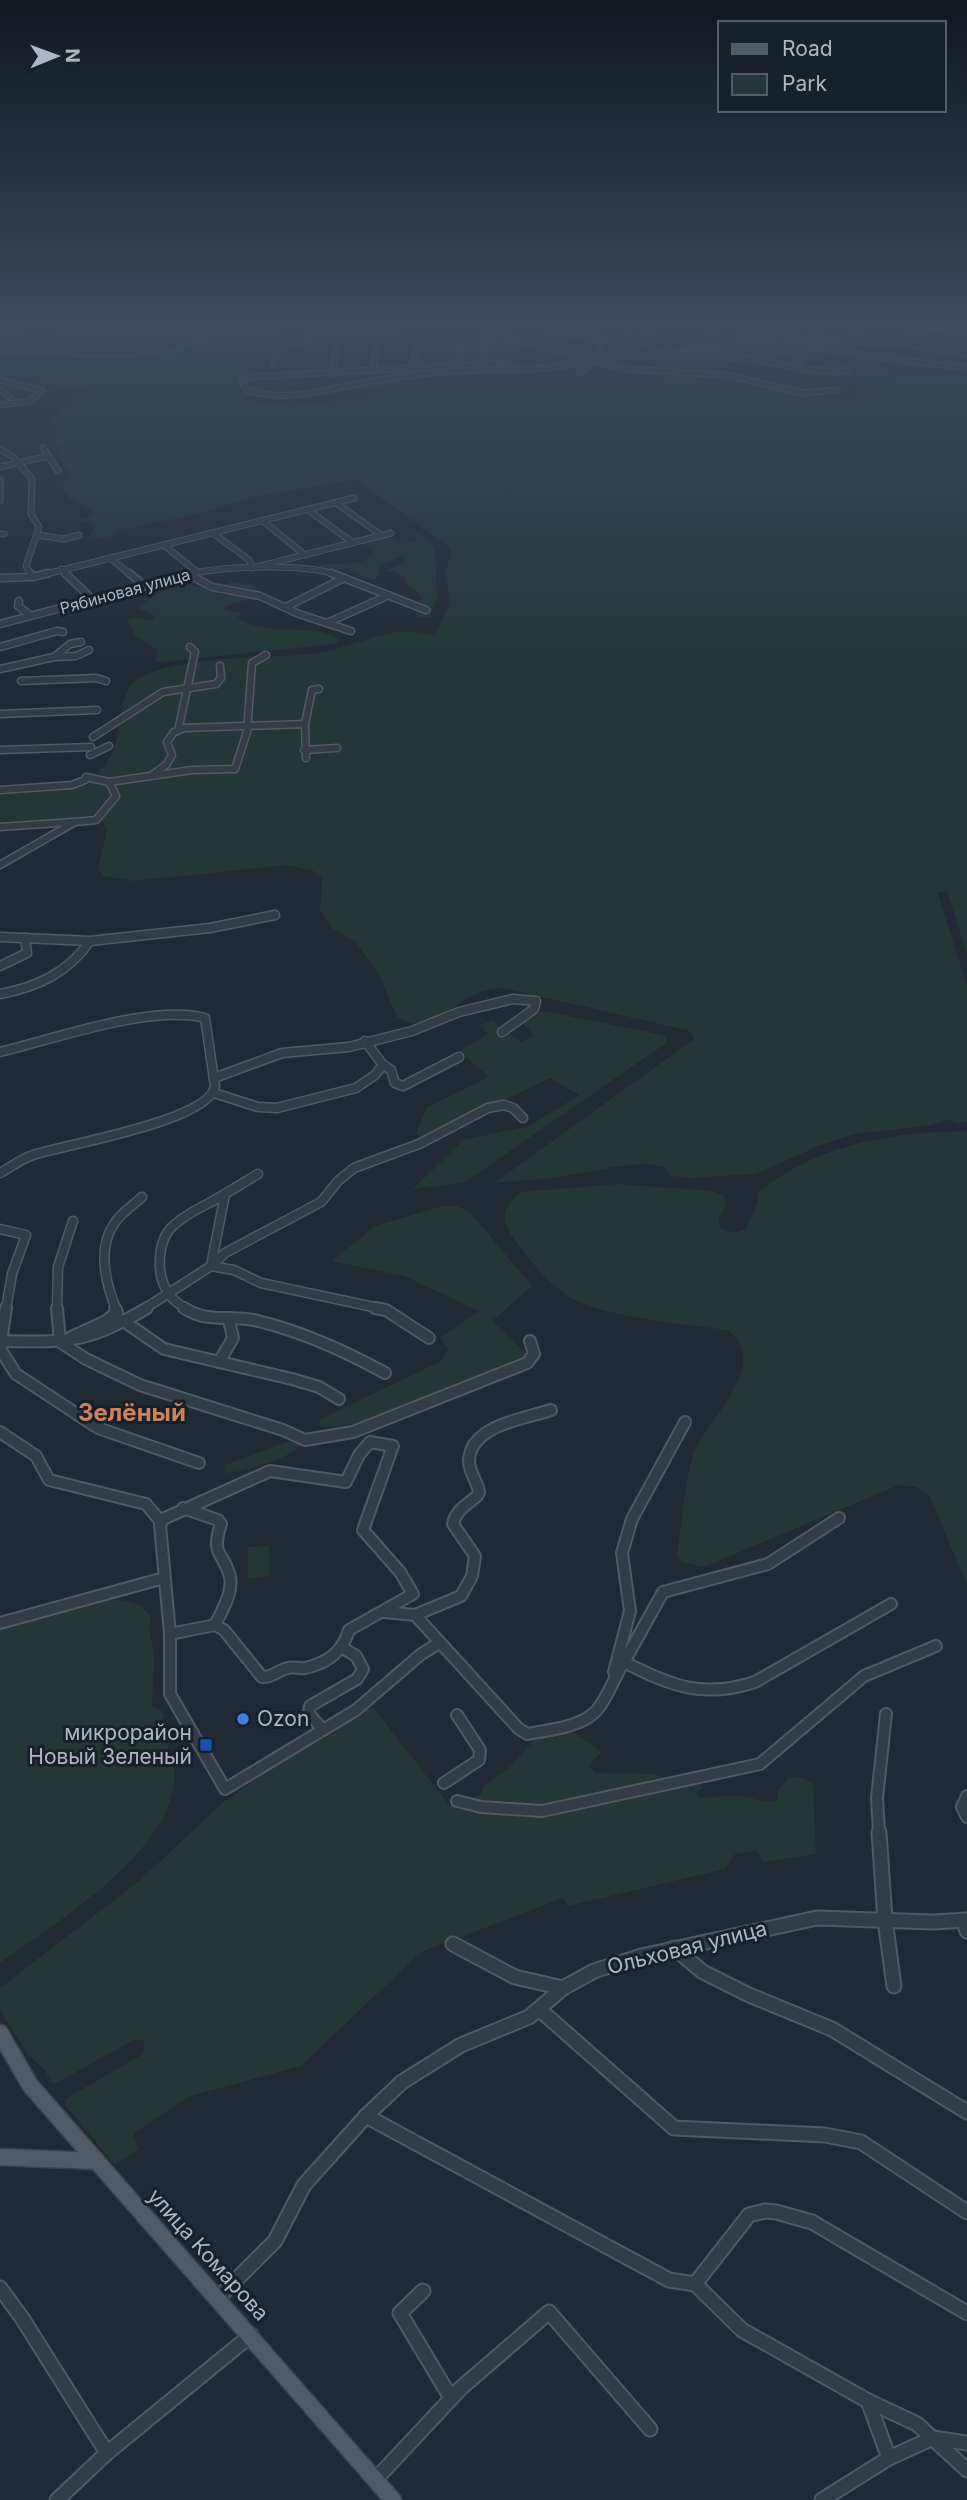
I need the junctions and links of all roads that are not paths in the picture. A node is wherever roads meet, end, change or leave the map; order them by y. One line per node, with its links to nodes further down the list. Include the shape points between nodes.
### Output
1 (43, 448): 3 (street)
2 (0, 449): 4 (street)
3 (48, 456): 4 (street); 6 (street)
4 (18, 463): 5 (street); 15 (street, via 32,479 31,514)
5 (0, 467)
6 (58, 471)
7 (0, 480): 9 (street)
8 (354, 498): 10 (street)
9 (0, 501)
10 (336, 503): 11 (street); 17 (street)
11 (308, 510): 12 (street); 18 (street)
12 (263, 521): 13 (street); 20 (street)
13 (213, 533): 19 (street); 22 (street, via 249,560)
14 (391, 533): 17 (street)
15 (38, 535): 16 (street, via 64,539); 26 (street, via 26,566)
16 (79, 535)
17 (381, 536): 18 (street)
18 (352, 542): 20 (street)
19 (164, 545): 21 (street); 24 (street)
20 (304, 555): 22 (street)
21 (110, 558): 23 (street); 29 (street)
22 (252, 568): 24 (street, Рябиновая улица); 28 (street, via 314,569)
23 (61, 569): 26 (street); 31 (street)
24 (197, 572): 25 (street, Рябиновая улица)
25 (190, 575): 29 (street, Рябиновая улица); 33 (street, via 218,589 254,594)
26 (32, 577): 27 (street)
27 (0, 578)
28 (344, 578): 30 (street); 33 (street)
29 (145, 586): 31 (street, Рябиновая улица)
30 (389, 595): 34 (street); 36 (street)
31 (93, 600): 35 (street, Рябиновая улица)
32 (19, 601): 35 (street, via 18,606)
33 (286, 607): 36 (street)
34 (426, 610)
35 (30, 615): 37 (street, Рябиновая улица)
36 (327, 623): 38 (street)
37 (0, 624)
38 (351, 631)
39 (81, 642): 40 (street)
40 (67, 645): 41 (street, via 70,638 57,631); 45 (street)
41 (0, 647)
42 (190, 647): 50 (street, via 195,652)
43 (89, 650): 45 (street)
44 (267, 655): 55 (street, via 252,663)
45 (54, 657): 47 (street)
46 (220, 666): 50 (street, via 221,678 216,684)
47 (0, 669)
48 (21, 681): 49 (street)
49 (106, 681)
50 (186, 687): 56 (street); 57 (street, via 151,698)
51 (319, 690): 54 (street, via 312,690)
52 (97, 710): 53 (street)
53 (0, 714)
54 (305, 724): 55 (street); 62 (street)
55 (247, 725): 56 (street); 65 (street, via 235,769)
56 (178, 730): 65 (street, via 167,743 172,755 166,765)
57 (93, 737)
58 (109, 746): 63 (street)
59 (91, 747): 61 (street)
60 (337, 748): 62 (street)
61 (0, 750)
62 (304, 750): 64 (street)
63 (90, 755)
64 (306, 758)
65 (142, 778): 66 (street)
66 (108, 782): 67 (street, via 86,777 72,785); 68 (street, via 116,796 109,806 96,820)
67 (0, 790)
68 (75, 822): 69 (street); 70 (street)
69 (0, 827)
70 (0, 865)
71 (275, 915): 74 (street, via 210,928)
72 (0, 937): 73 (street)
73 (25, 939): 74 (street); 75 (street, via 27,953)
74 (90, 941): 76 (street, via 45,982)
75 (0, 965)
76 (0, 995)
77 (502, 1032): 78 (street, via 534,1009 536,1001 513,999)
78 (365, 1041): 81 (street); 82 (street, via 282,1054)
79 (0, 1052): 82 (street, via 126,1021 193,1013 205,1018)
80 (459, 1057): 81 (street, via 403,1086)
81 (383, 1065): 83 (street, via 364,1085 278,1108)
82 (214, 1077): 83 (street)
83 (214, 1093): 85 (street, via 184,1113 30,1156)
84 (523, 1118): 91 (street, via 504,1105 488,1108 419,1144 354,1168 321,1202 225,1253)
85 (0, 1173)
86 (258, 1174): 87 (street)
87 (225, 1194): 91 (street); 92 (street, via 167,1232 159,1265)
88 (142, 1197): 98 (street, via 114,1223 105,1242 106,1284 117,1312)
89 (73, 1222): 98 (street, via 60,1251 55,1289)
90 (0, 1229): 96 (street, via 26,1235 12,1274)
91 (211, 1266): 92 (street); 95 (street, via 234,1270 261,1283 386,1310)
92 (167, 1293): 93 (street, via 194,1314); 94 (street)
93 (229, 1320): 99 (street, via 233,1339); 100 (street, via 254,1320 346,1351)
94 (122, 1321): 98 (street, via 94,1335); 99 (street, via 164,1349)
95 (429, 1338)
96 (1, 1341): 98 (street); 105 (street, via 2,1352 16,1374 98,1429)
97 (530, 1341): 98 (street, via 534,1354 527,1363 353,1432 310,1440 142,1388)
98 (60, 1342)
99 (219, 1362): 101 (street, via 319,1387)
100 (385, 1373)
101 (339, 1399)
102 (551, 1410): 112 (street, via 485,1432 476,1440 468,1471 479,1492 454,1513 453,1524 475,1556 472,1576 461,1596)
103 (685, 1422): 120 (street, via 632,1519 622,1553 631,1611)
104 (0, 1432): 108 (street, via 36,1457 49,1480 146,1504)
105 (199, 1463)
106 (183, 1508): 108 (street); 111 (street, via 270,1471 346,1482 370,1442 393,1446 363,1530 413,1594); 114 (street, via 221,1524 215,1554 226,1570 230,1588)
107 (839, 1518): 119 (street, via 768,1564 663,1592)
108 (161, 1522): 109 (street)
109 (164, 1578): 113 (street); 115 (street)
110 (891, 1604): 119 (street, via 732,1691 681,1688)
111 (384, 1612): 112 (street); 118 (street, via 349,1630)
112 (415, 1615): 116 (street)
113 (0, 1623)
114 (215, 1625): 115 (street); 118 (street, via 265,1678 289,1667 304,1668)
115 (170, 1634): 123 (street, via 170,1694 225,1789)
116 (439, 1643): 120 (street, via 527,1734 596,1711); 123 (street, via 356,1710)
117 (936, 1646): 126 (street, via 864,1676 760,1764 542,1811)
118 (343, 1648): 123 (street, via 356,1656 363,1669 358,1679 310,1706 309,1714)
119 (624, 1662): 120 (street)
120 (613, 1677)
121 (886, 1714): 128 (street, via 877,1798)
122 (457, 1715): 124 (street, via 480,1750 479,1759)
123 (323, 1730)
124 (444, 1783)
125 (967, 1796): 127 (street, via 962,1807)
126 (457, 1801)
127 (967, 1817)
128 (885, 1920): 129 (street, Ольховая улица); 131 (street, Ольховая улица, via 817,1918); 132 (street)
129 (966, 1924)
130 (453, 1944): 133 (street, via 515,1977)
131 (674, 1948): 133 (street, Ольховая улица, via 594,1971); 136 (street, via 703,1972 832,2029)
132 (894, 1986)
133 (563, 1988): 134 (street, Ольховая улица)
134 (540, 2010): 137 (street, Ольховая улица, via 461,2045 402,2082); 140 (street, via 674,2128 825,2135 861,2142)
135 (0, 2033): 139 (main road, улица Комарова, via 30,2085)
136 (967, 2112)
137 (366, 2116): 141 (street, via 669,2280); 144 (street, Ольховая улица, via 304,2185 275,2241)
138 (0, 2157): 139 (main road)
139 (96, 2161): 144 (main road, улица Комарова)
140 (967, 2212)
141 (695, 2284): 145 (street, via 749,2216 776,2212 812,2222); 148 (street, via 742,2330)
142 (0, 2288): 152 (street)
143 (423, 2291): 147 (street, via 400,2313)
144 (218, 2298): 146 (main road, улица Комарова)
145 (967, 2313)
146 (251, 2335): 152 (street); 155 (main road, улица Комарова)
147 (451, 2398): 149 (street, via 549,2312); 155 (street)
148 (868, 2401): 150 (street, via 904,2416); 153 (street)
149 (650, 2429)
150 (933, 2438): 151 (street); 153 (street); 154 (street)
151 (967, 2443)
152 (107, 2453): 156 (street)
153 (889, 2459): 159 (street)
154 (967, 2470)
155 (375, 2480): 158 (main road, улица Комарова)
156 (74, 2495): 157 (street)
157 (57, 2500)
158 (393, 2500)
159 (822, 2500)

